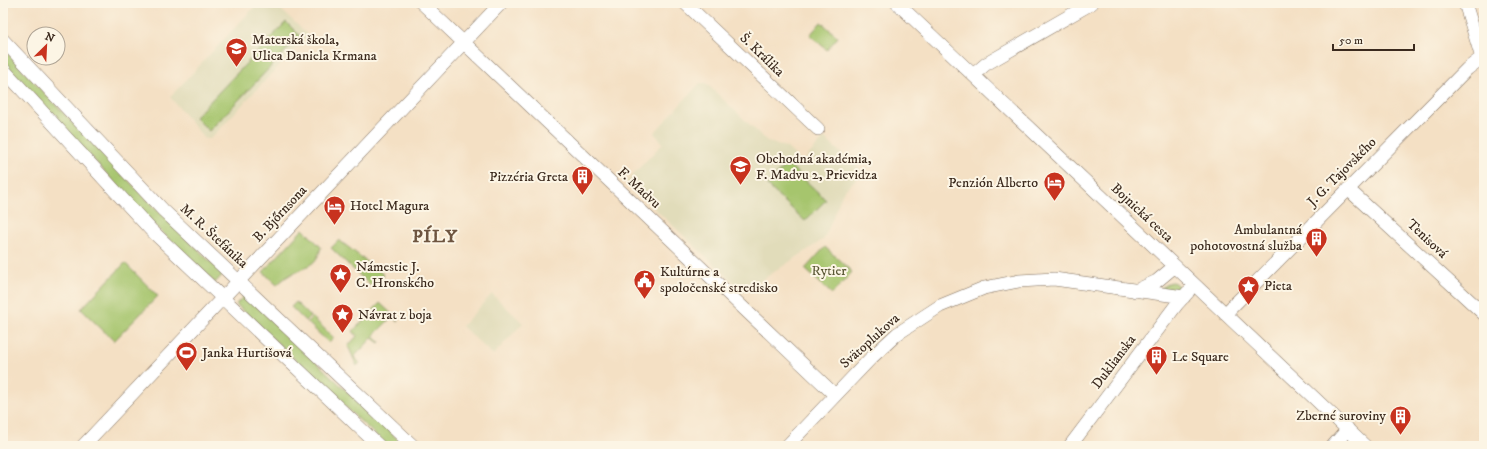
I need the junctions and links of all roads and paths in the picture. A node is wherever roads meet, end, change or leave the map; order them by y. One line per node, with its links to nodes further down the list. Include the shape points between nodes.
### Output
1 (422, 3): 8 (street, F. Madvu)
2 (501, 3): 8 (street, B. Bjőrnsona)
3 (685, 3): 12 (street, Š. Králika)
4 (897, 3): 11 (street, Bojnická cesta)
5 (1092, 3): 11 (street, via 986,64)
6 (1465, 3): 9 (street)
7 (3, 40): 15 (street, M. R. Štefánika, via 163,210)
8 (464, 42): 15 (street, B. Bjőrnsona); 22 (street, F. Madvu)
9 (1483, 58): 13 (street, J. G. Tajovského, via 1467,69)
10 (3, 69): 19 (street, via 146,225)
11 (973, 75): 14 (street, Bojnická cesta)
12 (818, 129)
13 (1348, 189): 20 (street, J. G. Tajovského); 21 (street, Tenisová)
14 (1175, 266): 16 (street, Bojnická cesta); 17 (street, via 1157,281)
15 (239, 281): 19 (street, B. Bjőrnsona); 26 (street, M. R. Štefánika)
16 (1195, 285): 18 (street); 20 (street, Bojnická cesta)
17 (1135, 291): 18 (street, Svätoplukova); 22 (street, Svätoplukova, via 1054,279 1019,281 984,288 940,306 897,334)
18 (1184, 297): 28 (street, Duklianska)
19 (222, 298): 24 (street, B. Bjőrnsona); 25 (street)
20 (1225, 314): 23 (street, Bojnická cesta)
21 (1484, 314)
22 (836, 395): 27 (street, Svätoplukova)
23 (1348, 429): 29 (street); 30 (street, Bojnická cesta)
24 (83, 446)
25 (379, 446)
26 (413, 446)
27 (787, 446)
28 (1070, 446)
29 (1333, 446)
30 (1365, 446)

